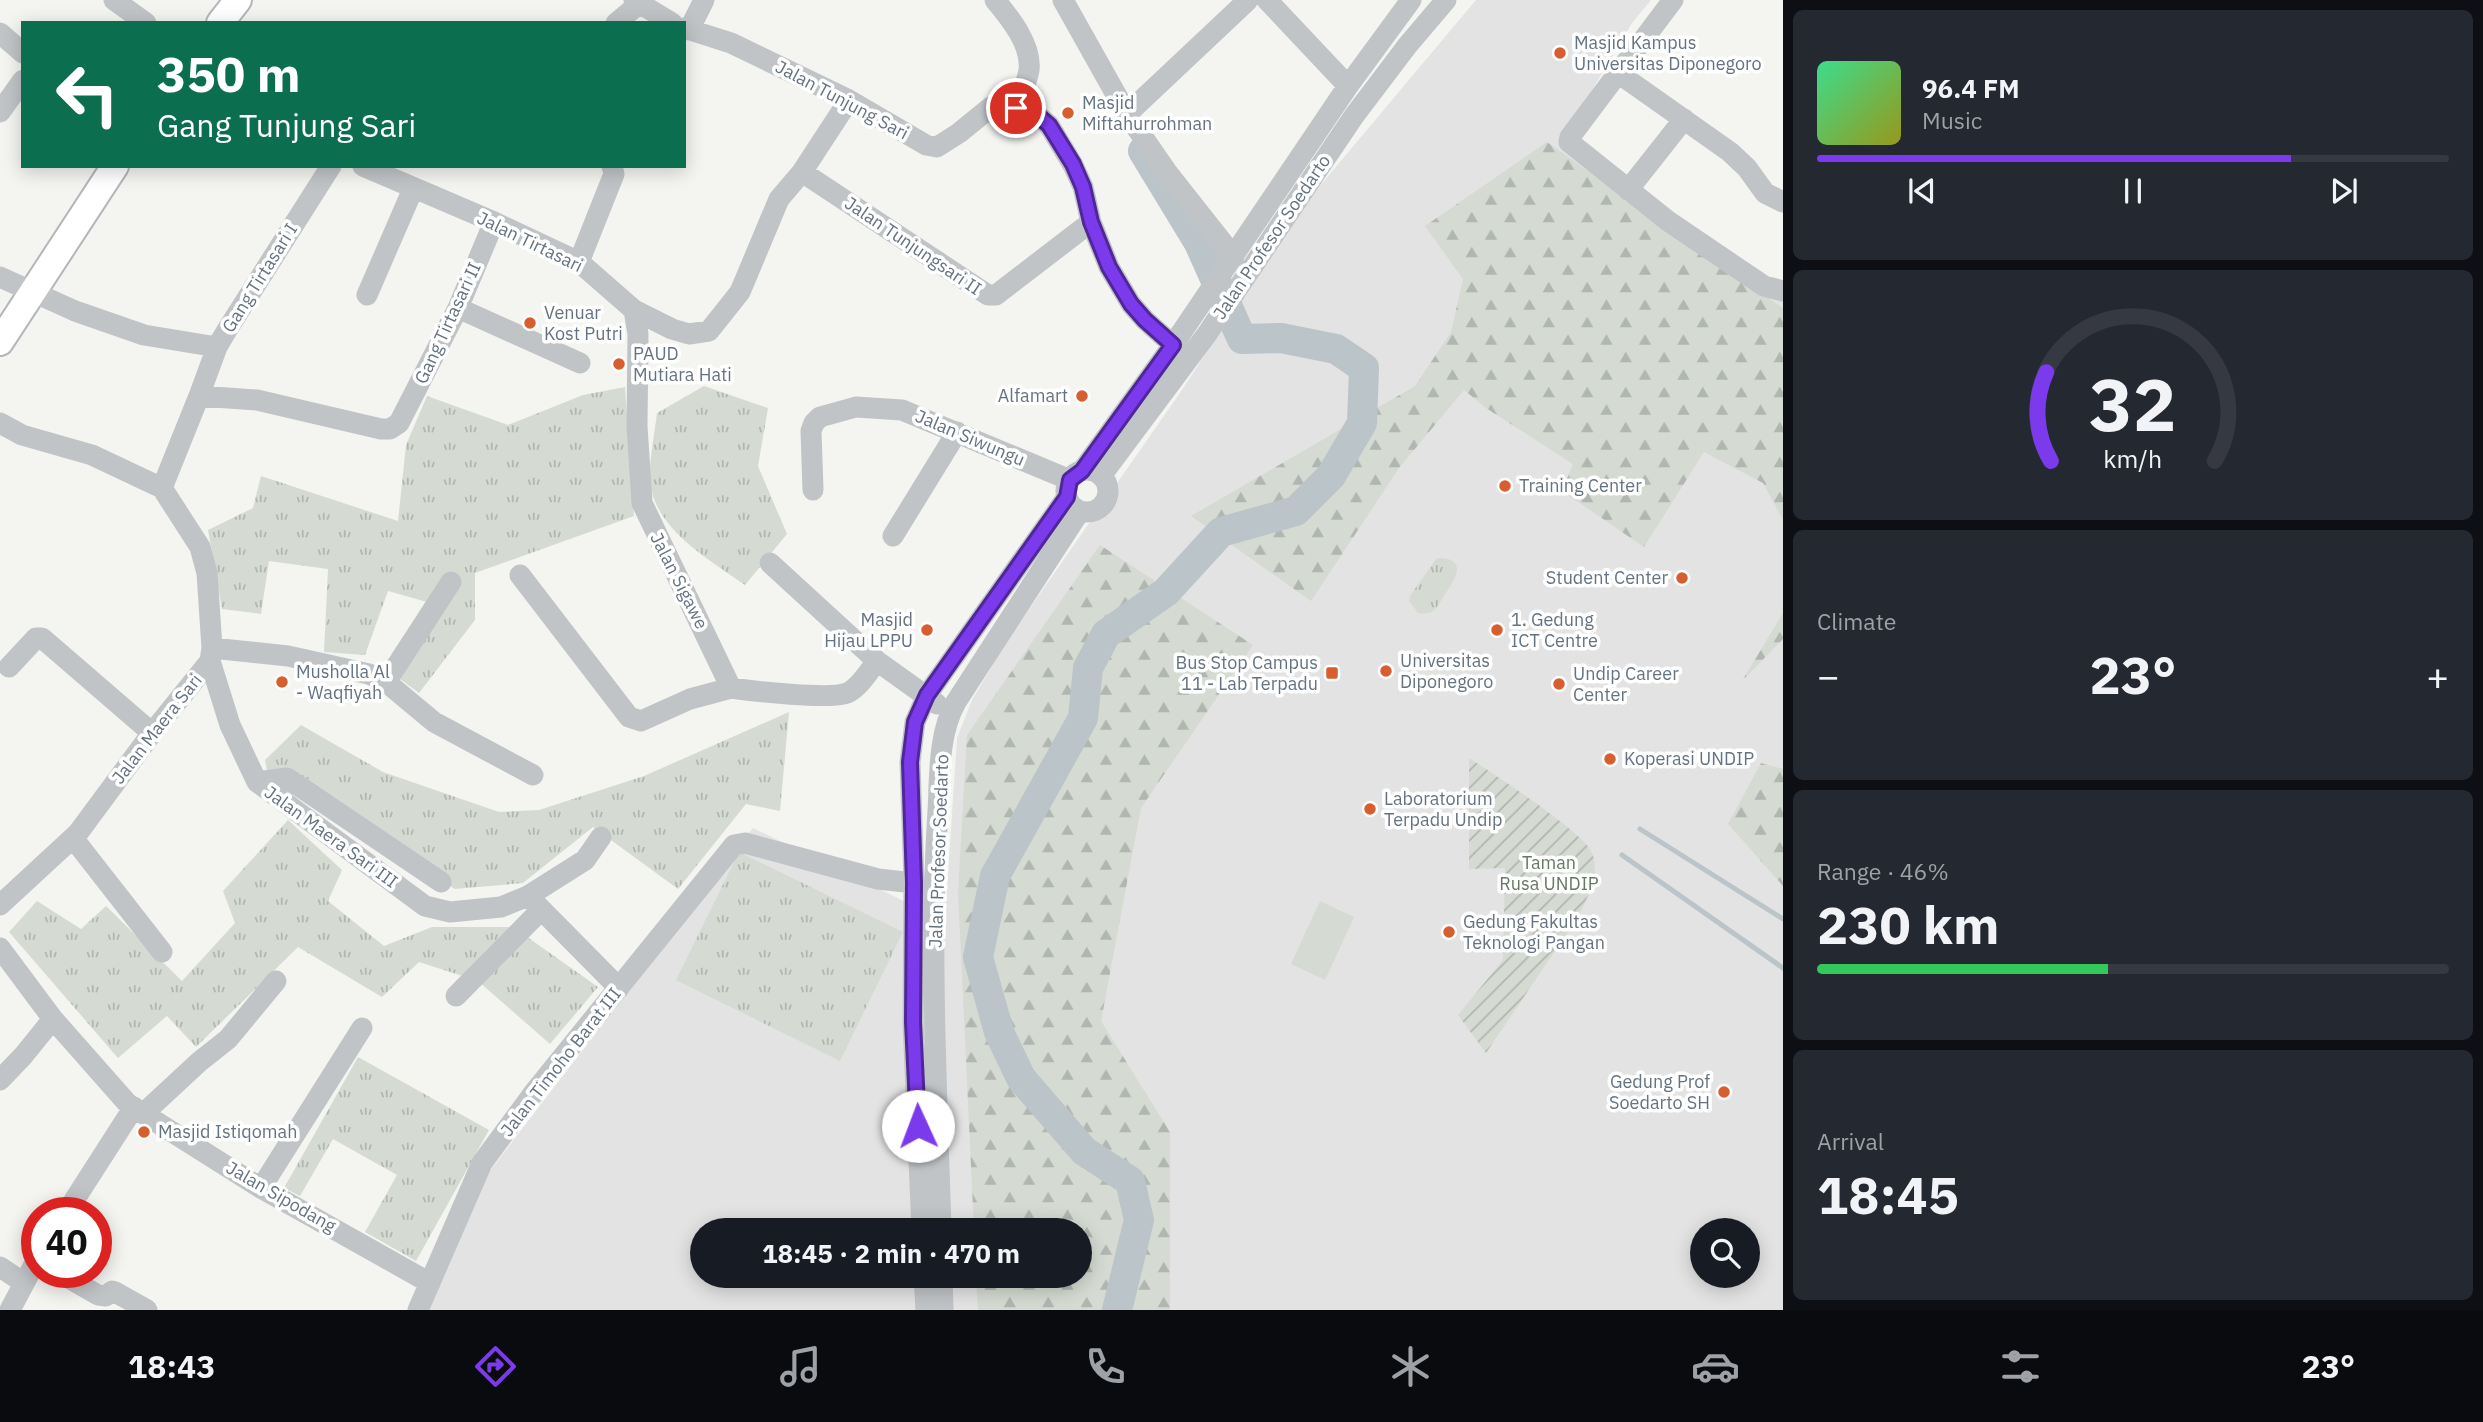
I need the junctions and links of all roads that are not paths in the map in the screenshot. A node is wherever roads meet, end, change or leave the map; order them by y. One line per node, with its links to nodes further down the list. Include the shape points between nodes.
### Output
1 (114, 0): 12 (street)
2 (238, 0): 13 (main road)
3 (704, 0): 16 (street)
4 (995, 0): 24 (street, via 1015,26 1029,63)
5 (1063, 0): 26 (street)
6 (1248, 0): 26 (street)
7 (1267, 0): 22 (street)
8 (1411, 0): 22 (street, Jalan Profesor Soedarto)
9 (1446, 0): 53 (street, Jalan Profesor Soedarto, via 1354,116 1207,334)
10 (1673, 0): 20 (street)
11 (636, 2): 14 (street); 15 (street, Jalan Tunjung Sari)
12 (143, 21)
13 (222, 21)
14 (618, 21)
15 (671, 21)
16 (686, 22)
17 (686, 28): 23 (street, Jalan Tunjung Sari, via 731,43)
18 (0, 33): 19 (street)
19 (21, 51)
20 (1618, 73): 27 (street); 34 (street, via 1570,137 1571,144)
21 (21, 83): 25 (street)
22 (1348, 86): 39 (street, Jalan Profesor Soedarto)
23 (849, 100): 24 (street, Jalan Tunjung Sari, via 937,147 991,107); 32 (street, Jalan Tirtasari)
24 (1016, 108): 37 (street, via 1036,114 1049,125 1083,187)
25 (0, 112)
26 (1127, 114): 39 (street)
27 (1684, 119): 34 (street); 35 (street, via 1730,152 1765,193)
28 (114, 168): 42 (main road)
29 (330, 168): 48 (street, Gang Tirtasari I)
30 (367, 168): 33 (street, Jalan Tirtasari)
31 (612, 168): 38 (street)
32 (802, 172): 37 (street, Jalan Tunjungsari II, via 988,295 996,295); 45 (street, Jalan Tirtasari, via 779,198 740,292 709,331 689,334)
33 (413, 189): 36 (street, Jalan Tirtasari); 43 (street)
34 (1628, 190): 41 (street, via 1763,286)
35 (1783, 202)
36 (494, 222): 38 (street, Jalan Tirtasari); 44 (street, Gang Tirtasari II)
37 (1091, 222): 47 (street, via 1109,267 1131,304)
38 (579, 262): 45 (street, Jalan Tirtasari)
39 (1229, 263): 47 (street, Jalan Profesor Soedarto)
40 (0, 277): 42 (street)
41 (1783, 291)
42 (32, 293): 46 (main road); 48 (street, via 144,335)
43 (367, 295)
44 (458, 308): 49 (street); 50 (street, Gang Tirtasari II, via 398,423 390,429 257,400)
45 (634, 310): 64 (street, Jalan Sigawe, via 642,503)
46 (0, 342)
47 (1173, 345): 53 (street, Jalan Profesor Soedarto)
48 (217, 347): 50 (street, Gang Tirtasari I)
49 (580, 363)
50 (199, 396): 54 (street, Gang Tirtasari I)
51 (0, 423): 54 (street, via 22,435 92,456)
52 (957, 432): 53 (street, Jalan Siwungu); 55 (street, Jalan Siwungu, via 902,410 856,407 820,416 811,431); 56 (street)
53 (1080, 487): 65 (street, Jalan Profesor Soedarto); 66 (street, Jalan Profesor Soedarto)
54 (162, 488): 60 (street, via 200,547 209,581)
55 (813, 490)
56 (893, 536)
57 (770, 564): 61 (street)
58 (520, 575): 64 (street, via 634,720)
59 (451, 582): 63 (street)
60 (211, 654): 63 (street, via 288,656); 67 (street, Jalan Maera Sari); 69 (street, Jalan Maera Sari III, via 230,725)
61 (877, 661): 64 (street, via 842,695); 65 (street)
62 (9, 667): 67 (street, via 36,638 42,638)
63 (386, 682): 68 (street, via 434,722)
64 (731, 688)
65 (927, 695): 66 (street); 73 (street, Jalan Profesor Soedarto, via 915,722 910,762)
66 (949, 714): 88 (street, Jalan Profesor Soedarto, via 943,740 934,876)
67 (152, 733): 71 (street, Jalan Maera Sari)
68 (533, 775)
69 (257, 782): 72 (street, via 286,778); 74 (street, Jalan Maera Sari III, via 425,906 450,912)
70 (601, 837): 74 (street, Jalan Maera Sari III, via 585,860)
71 (73, 838): 75 (street, Jalan Maera Sari); 77 (street)
72 (441, 882)
73 (914, 883): 79 (street, Jalan Timoho Barat III, via 878,879 745,843 734,845); 87 (street, Jalan Profesor Soedarto, via 913,1022)
74 (534, 903): 79 (street); 80 (street)
75 (0, 905)
76 (0, 948): 81 (street, Jalan Sipodang)
77 (162, 952)
78 (276, 981): 84 (street, via 228,1039)
79 (619, 988): 91 (street, Jalan Timoho Barat III, via 482,1163)
80 (456, 996)
81 (53, 1019): 83 (street); 84 (street, Jalan Sipodang)
82 (362, 1028): 85 (street)
83 (0, 1080)
84 (139, 1110): 85 (street, Jalan Sipodang); 86 (street)
85 (261, 1188): 91 (street, Jalan Sipodang)
86 (77, 1197)
87 (921, 1218)
88 (941, 1218)
89 (0, 1267): 90 (street)
90 (21, 1281)
91 (430, 1283): 98 (street, Jalan Timoho Barat III)
92 (21, 1288): 96 (street)
93 (86, 1288): 97 (street, via 98,1295 115,1292)
94 (925, 1288): 99 (street)
95 (942, 1288): 100 (street)
96 (10, 1310)
97 (147, 1310)
98 (418, 1310)
99 (926, 1310)
100 (943, 1310)

